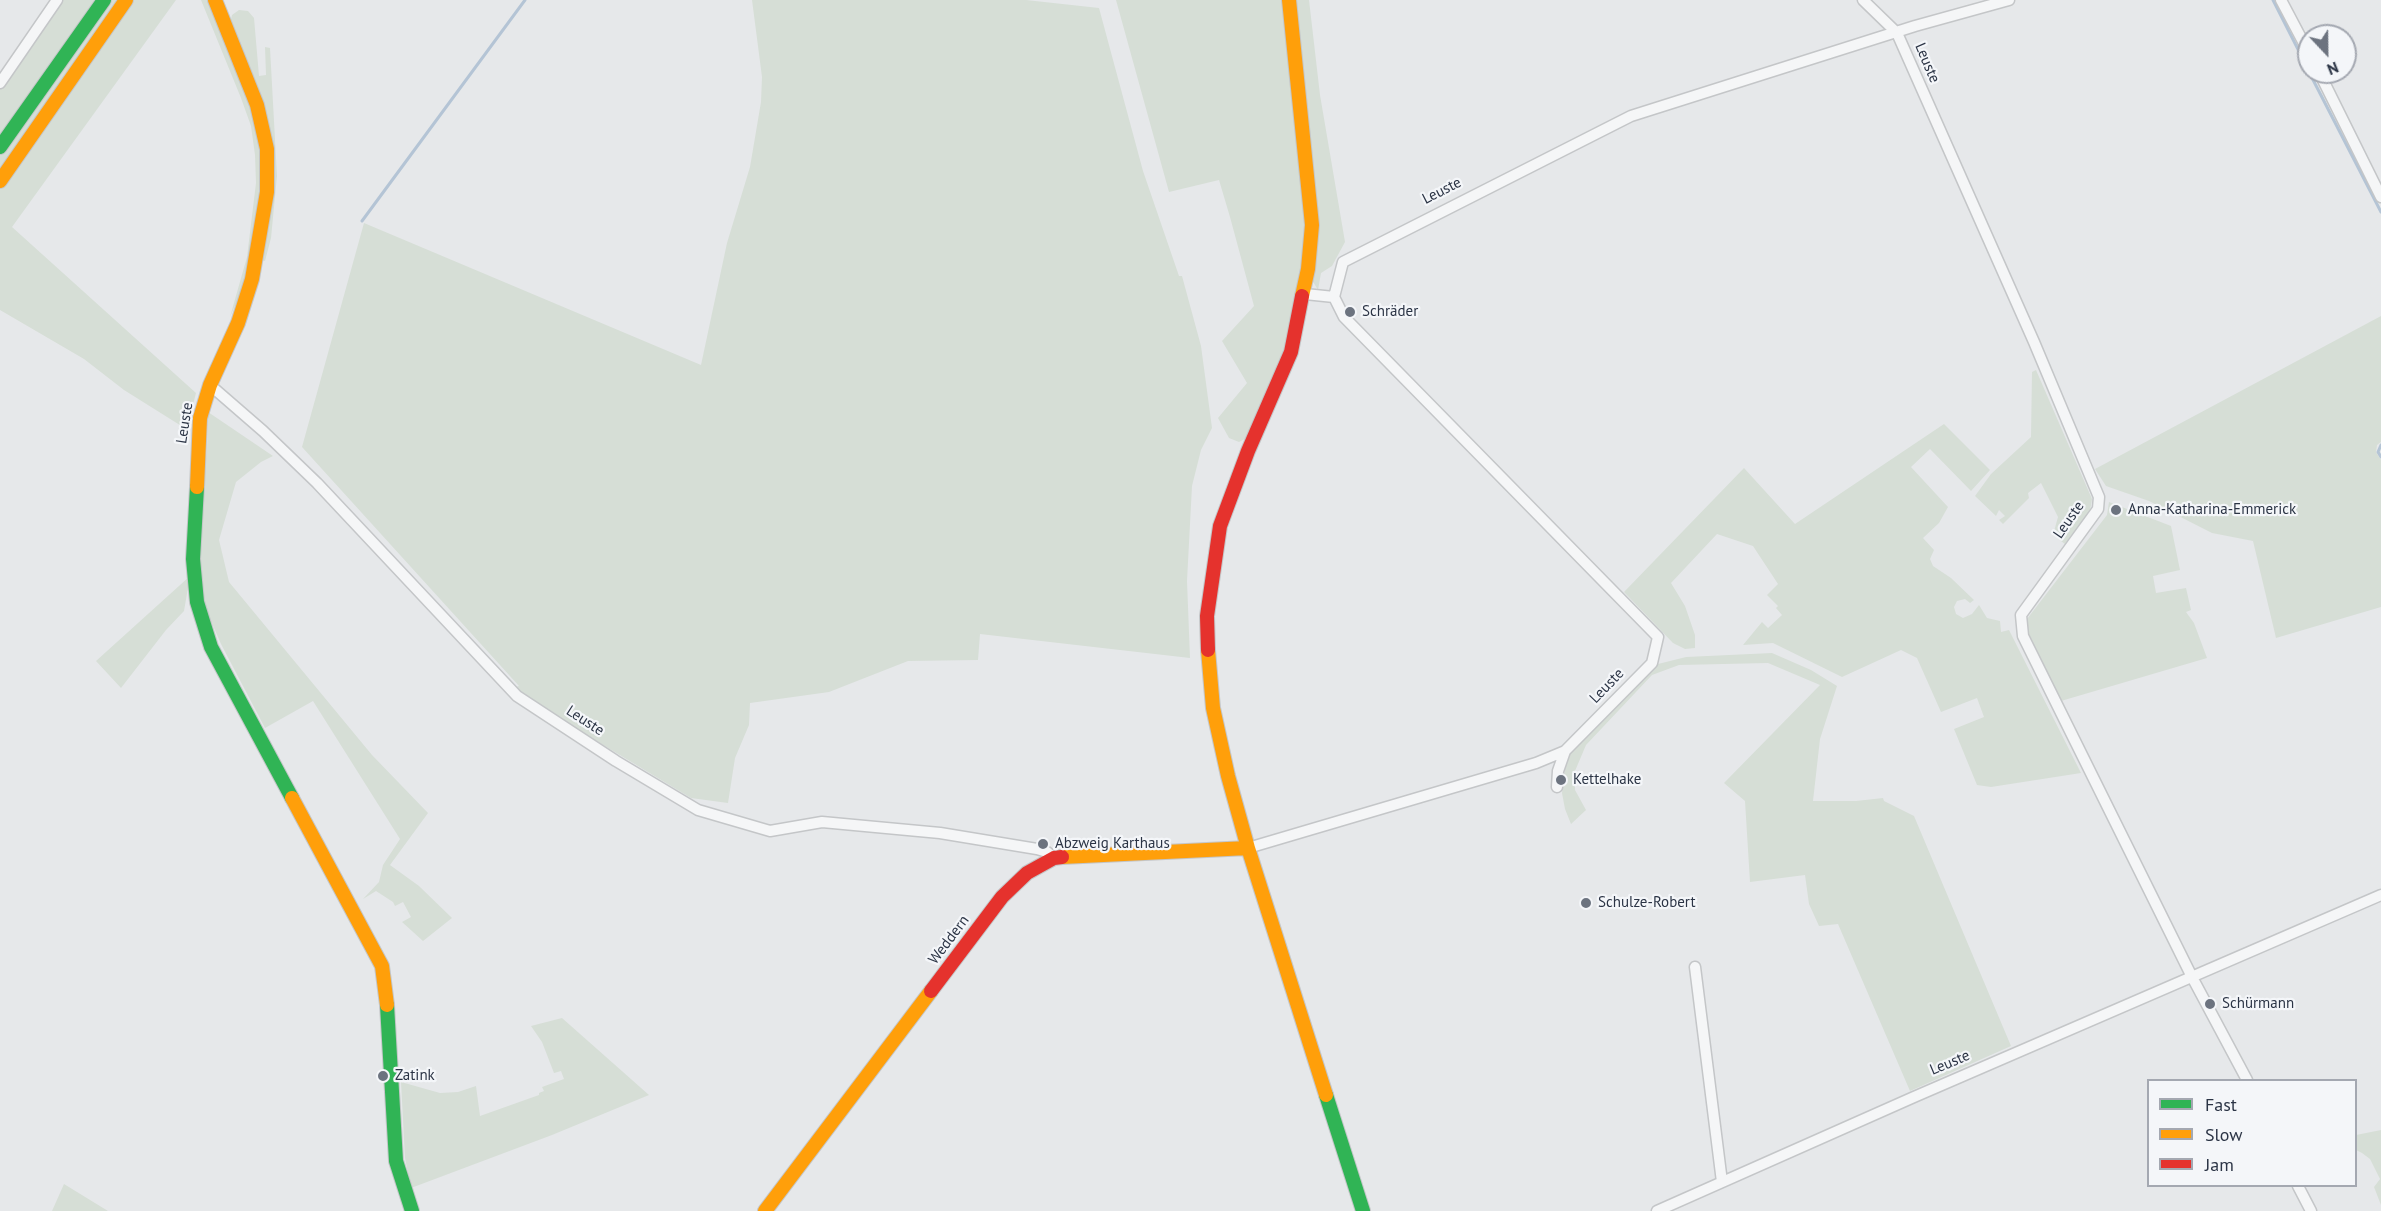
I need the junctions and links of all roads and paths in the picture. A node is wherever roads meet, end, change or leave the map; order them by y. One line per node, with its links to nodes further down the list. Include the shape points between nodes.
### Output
1 (57, 0): 11 (street)
2 (104, 0): 13 (main road)
3 (126, 0): 14 (main road)
4 (215, 0): 18 (main road, Leuste, via 257,105 267,149 267,192 252,279 238,323)
5 (1289, 0): 16 (main road, via 1311,225)
6 (1863, 0): 10 (street, Leuste)
7 (2009, 0): 10 (street, Leuste)
8 (2282, 0): 9 (street)
9 (2297, 29)
10 (1897, 33): 17 (street, Leuste, via 1631,116 1598,131 1349,257 1343,262); 25 (street, Leuste, via 2099,498 2098,509 2021,615 2023,636)
11 (0, 83)
12 (2325, 84): 15 (street)
13 (0, 147)
14 (0, 181)
15 (2381, 197)
16 (1305, 294): 17 (street); 21 (main road, via 1291,352 1220,526 1207,616 1213,708)
17 (1334, 297): 19 (street, Leuste, via 1344,317 1658,637 1652,663)
18 (210, 385): 22 (street, Leuste, via 317,483 517,696 698,810 770,831 822,822 940,833 1037,849); 29 (main road, Leuste, via 198,435 193,559 197,602 211,647 382,966 396,1161)
19 (1565, 751): 20 (street, Leuste); 20 (street, Leuste, via 1556,783 1551,772)
20 (1536, 763): 21 (street, Leuste)
21 (1248, 848): 22 (main road, Weddern); 31 (main road)
22 (1054, 858): 30 (main road, Weddern, via 1027,873 1002,897)
23 (2381, 895): 25 (street, Leuste)
24 (1695, 967): 27 (street)
25 (2192, 977): 26 (street, Leuste); 27 (street, Leuste)
26 (2246, 1079)
27 (1722, 1182): 32 (street, Leuste)
28 (2299, 1187): 33 (street)
29 (412, 1211)
30 (765, 1211)
31 (1363, 1211)
32 (1657, 1211)
33 (2310, 1211)

